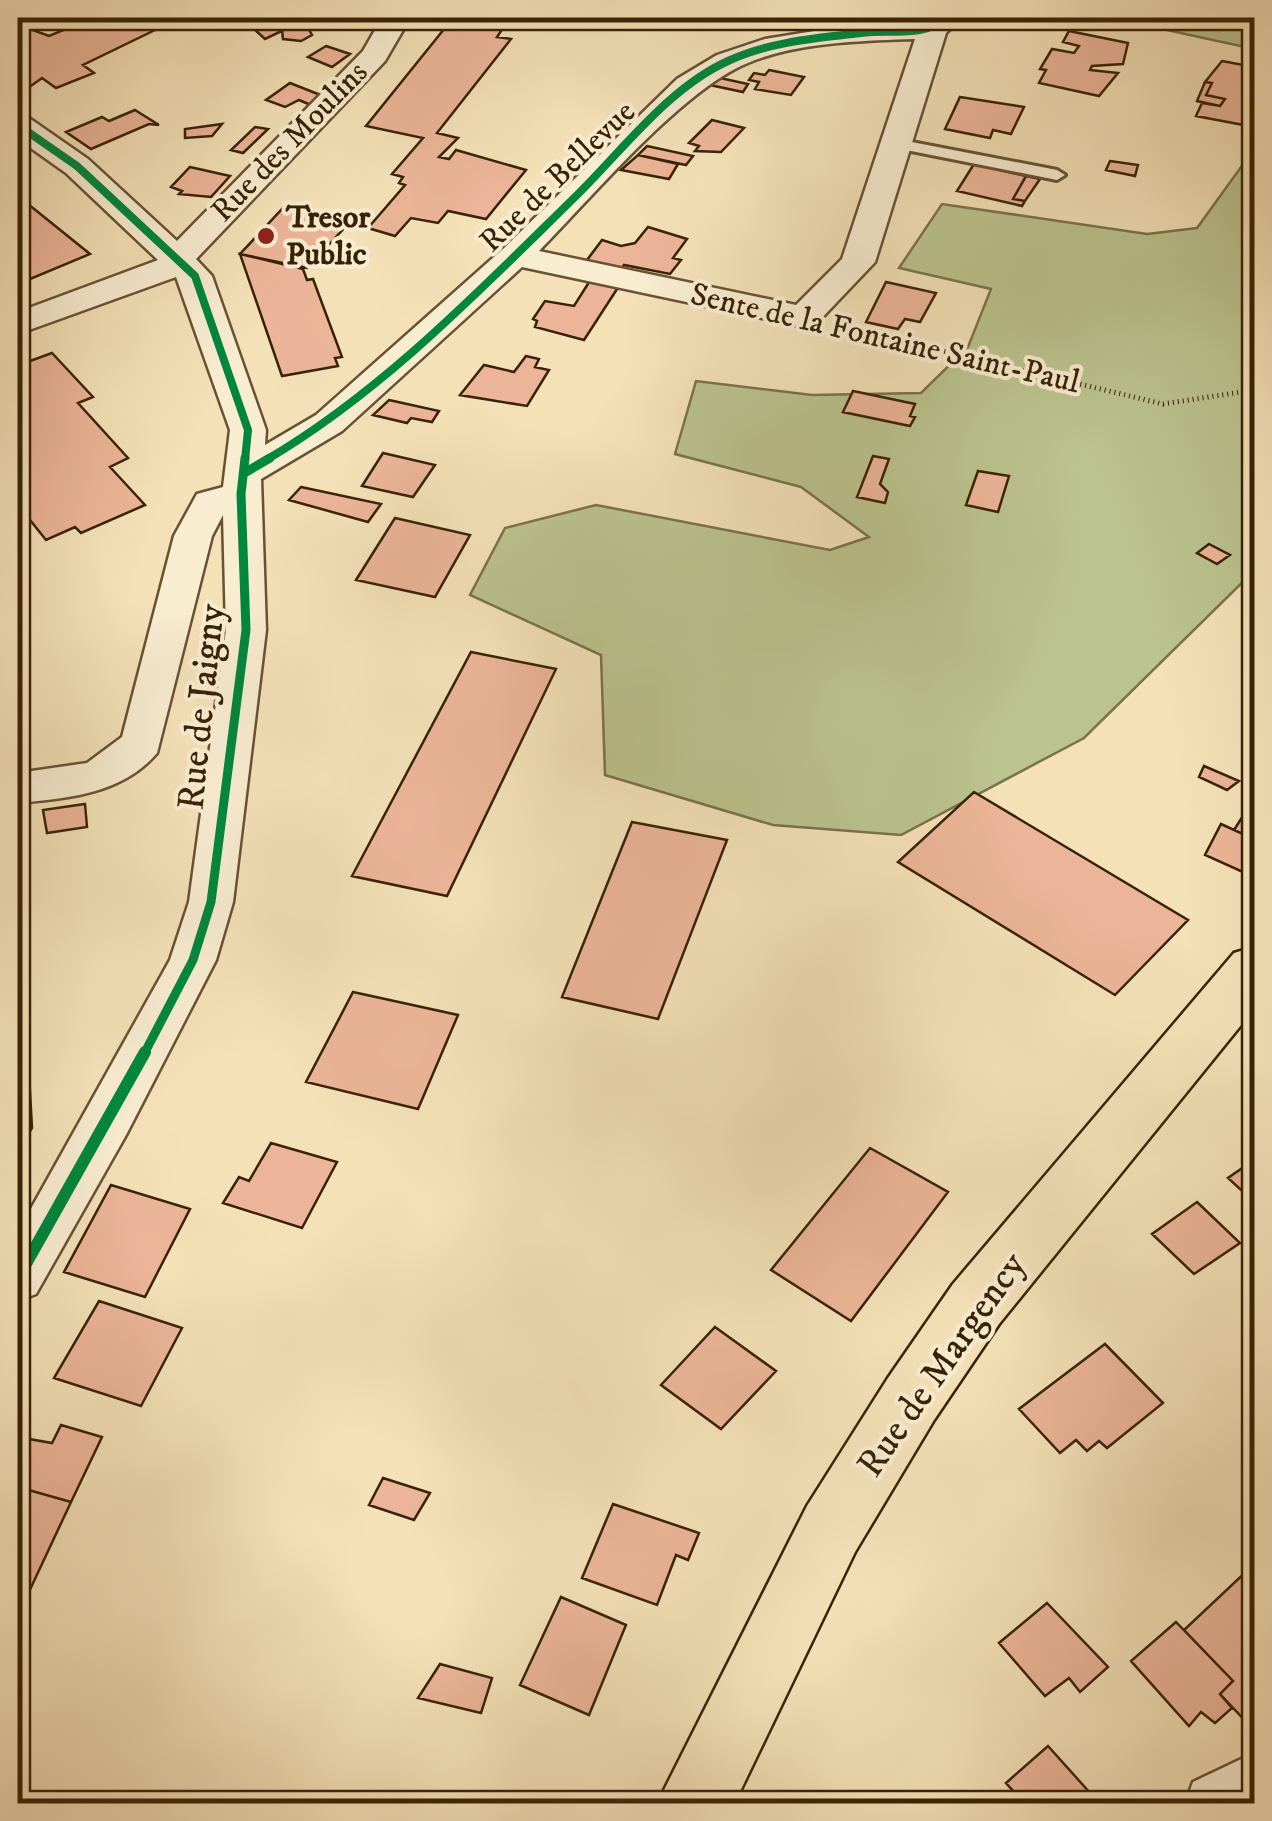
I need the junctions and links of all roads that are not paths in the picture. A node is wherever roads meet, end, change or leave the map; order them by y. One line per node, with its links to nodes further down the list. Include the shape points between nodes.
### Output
1 (396, 18): 7 (street, Rue des Moulins, via 375,55)
2 (940, 24): 4 (street); 6 (street, Rue de Bellevue, via 801,40 726,61 688,85)
3 (18, 125): 7 (street, Rue de Jaigny, via 77,166)
4 (896, 144): 5 (lane); 6 (street, Sente de la Fontaine Saint-Paul, via 858,262 804,317)
5 (1058, 175)
6 (515, 256): 9 (street, Rue de Bellevue, via 329,423)
7 (178, 260): 8 (street); 9 (street, Rue de Jaigny, via 200,284 248,430)
8 (18, 324)
9 (243, 483): 10 (street, Rue de Bellevue, via 210,503 193,536 142,742 131,758 118,771); 12 (street, Rue de Jaigny, via 246,630 211,902 184,976)
10 (18, 788)
11 (1254, 970): 14 (main road, Rue de Margency, via 976,1304 911,1399 831,1529)
12 (18, 1278)
13 (1254, 1784): 15 (street)
14 (694, 1804)
15 (1215, 1804)

